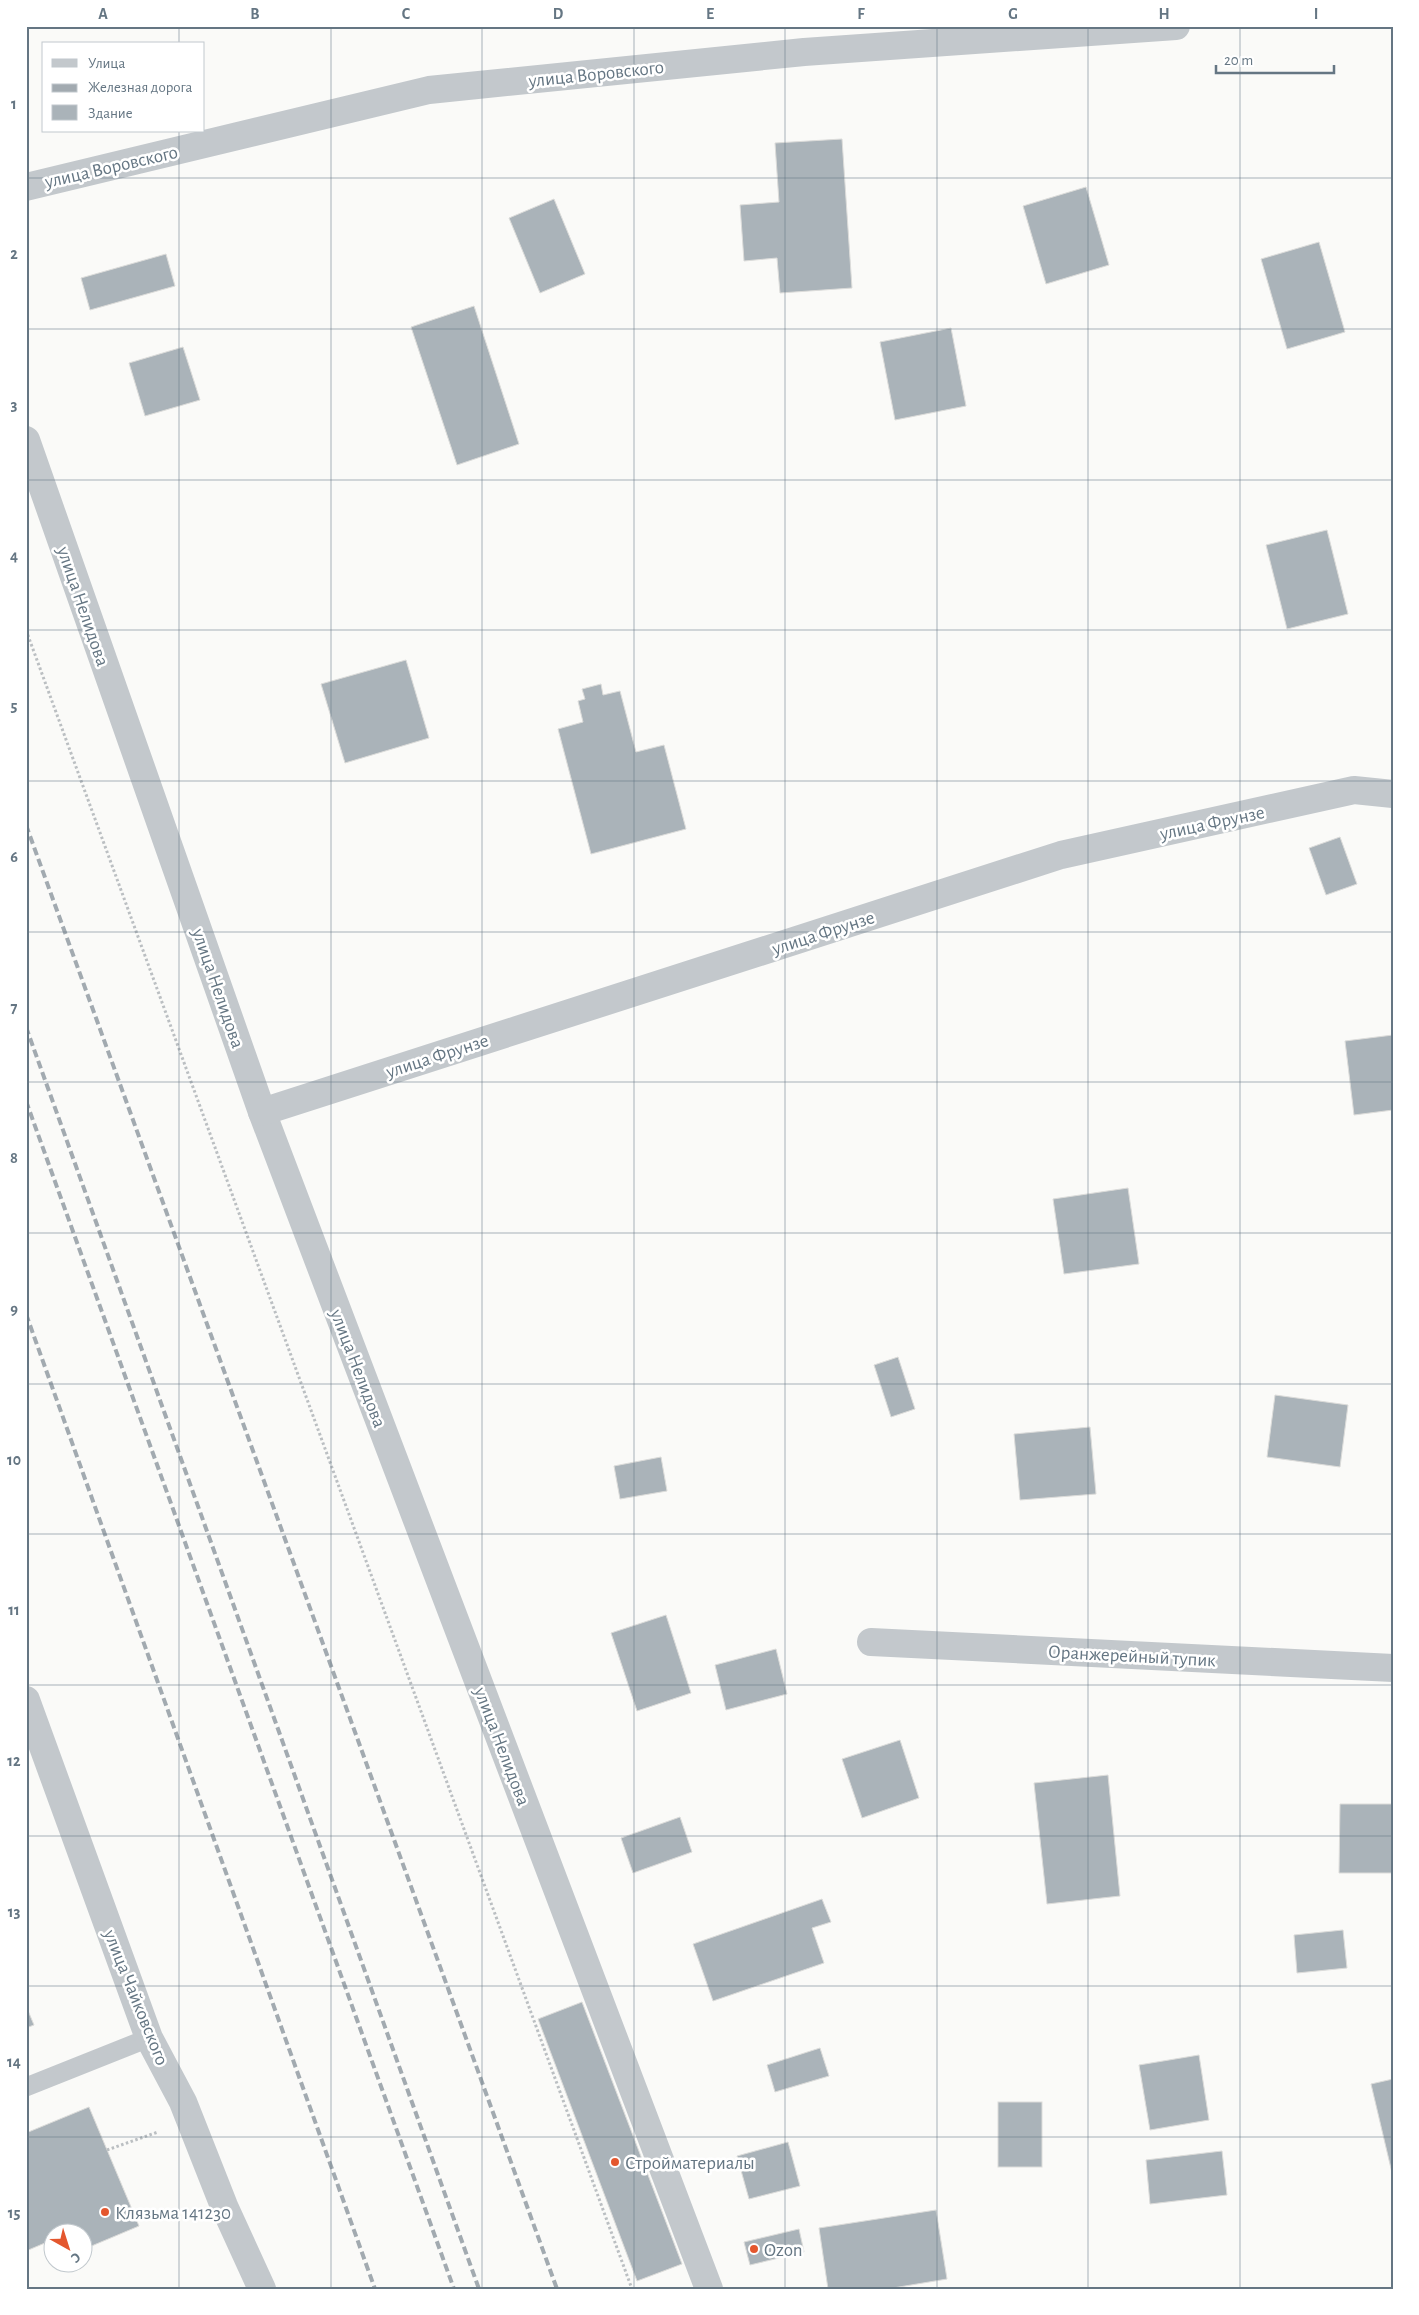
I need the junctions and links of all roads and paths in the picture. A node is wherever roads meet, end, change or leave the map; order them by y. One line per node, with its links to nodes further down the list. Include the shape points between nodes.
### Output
1 (1176, 26): 2 (street, улица Воровского, via 804,52 429,90)
2 (26, 187)
3 (26, 440): 6 (street, улица Нелидова)
4 (26, 630): 15 (path)
5 (1393, 794): 6 (street, улица Фрунзе, via 1354,790 1061,855)
6 (262, 1112): 16 (street, улица Нелидова)
7 (871, 1642): 8 (street, Оранжерейный тупик)
8 (1393, 1668)
9 (26, 1700): 10 (street, улица Чайковского)
10 (149, 2038): 11 (lane); 12 (street, улица Чайковского)
11 (26, 2087)
12 (190, 2122): 13 (path); 14 (street, улица Чайковского)
13 (107, 2150)
14 (262, 2289)
15 (632, 2289)
16 (709, 2289)

